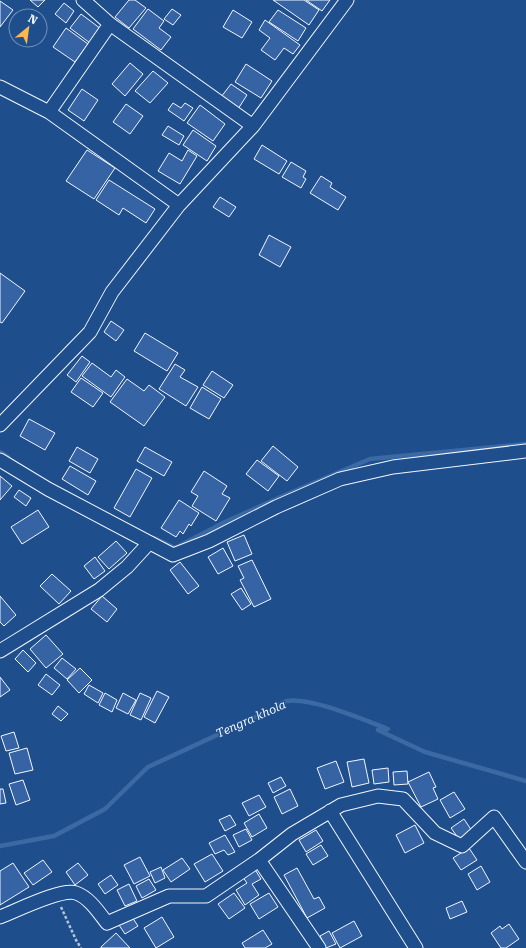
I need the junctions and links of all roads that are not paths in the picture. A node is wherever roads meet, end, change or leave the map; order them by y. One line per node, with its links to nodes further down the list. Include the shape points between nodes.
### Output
1 (83, 0): 3 (street)
2 (347, 0): 6 (street)
3 (110, 24): 5 (street); 6 (street)
4 (0, 87): 5 (street)
5 (49, 112): 7 (street)
6 (253, 126): 7 (street)
7 (179, 205): 8 (street, via 112,292 90,332)
8 (0, 425)
9 (526, 451): 11 (street, via 393,467 340,479 276,507 209,541 173,555)
10 (0, 460): 11 (street, via 48,489)
11 (150, 543): 12 (street, via 127,567 99,590)
12 (0, 651)
13 (330, 811): 14 (street, via 292,834); 15 (street, via 341,805 378,796 403,800 435,833 462,846 494,817); 18 (street)
14 (259, 860): 16 (street, via 206,896 169,896 107,924 92,904 75,893 56,894); 17 (street)
15 (526, 862)
16 (0, 918)
17 (319, 948)
18 (416, 948)

